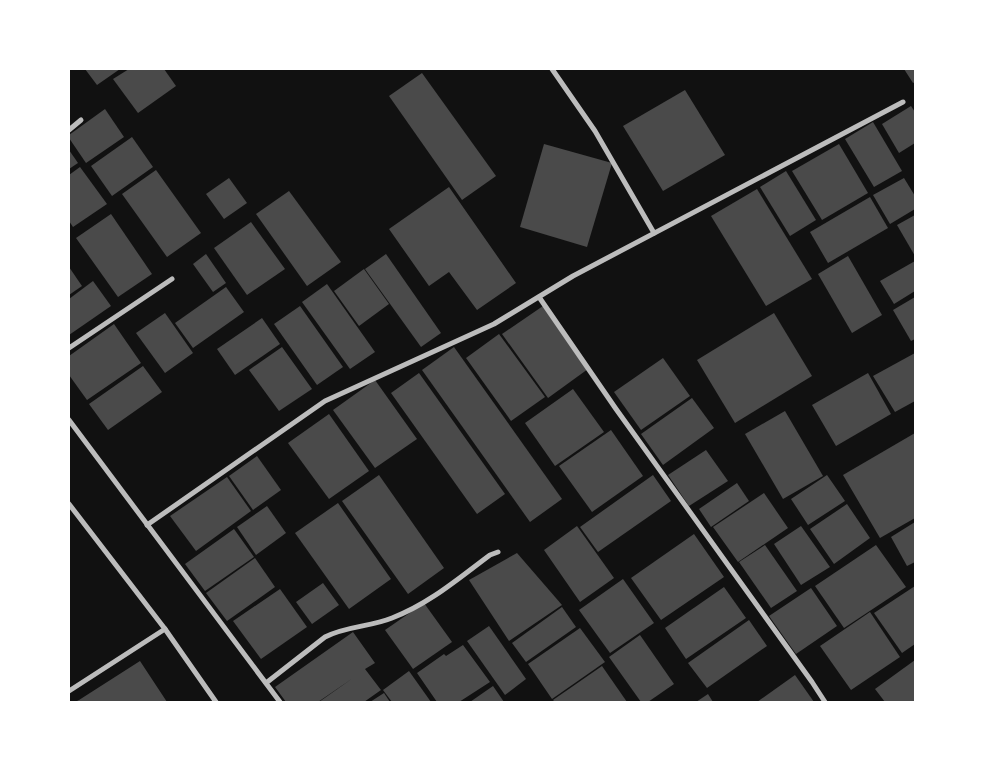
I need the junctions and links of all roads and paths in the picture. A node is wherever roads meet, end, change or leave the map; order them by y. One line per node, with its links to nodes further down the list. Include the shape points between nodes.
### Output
1 (552, 69): 5 (street, via 594,131)
2 (903, 102): 5 (street)
3 (81, 120): 4 (street)
4 (69, 130)
5 (654, 233): 7 (street)
6 (172, 279): 8 (street)
7 (539, 297): 11 (street, via 494,324 325,402); 18 (street)
8 (69, 348)
9 (69, 420): 11 (street)
10 (69, 504): 13 (street)
11 (147, 525): 14 (street)
12 (498, 552): 14 (street, via 490,554 442,591 394,618 336,632 325,638)
13 (165, 629): 15 (street); 16 (street)
14 (266, 683): 17 (street)
15 (69, 691)
16 (216, 702)
17 (280, 702)
18 (825, 702)

